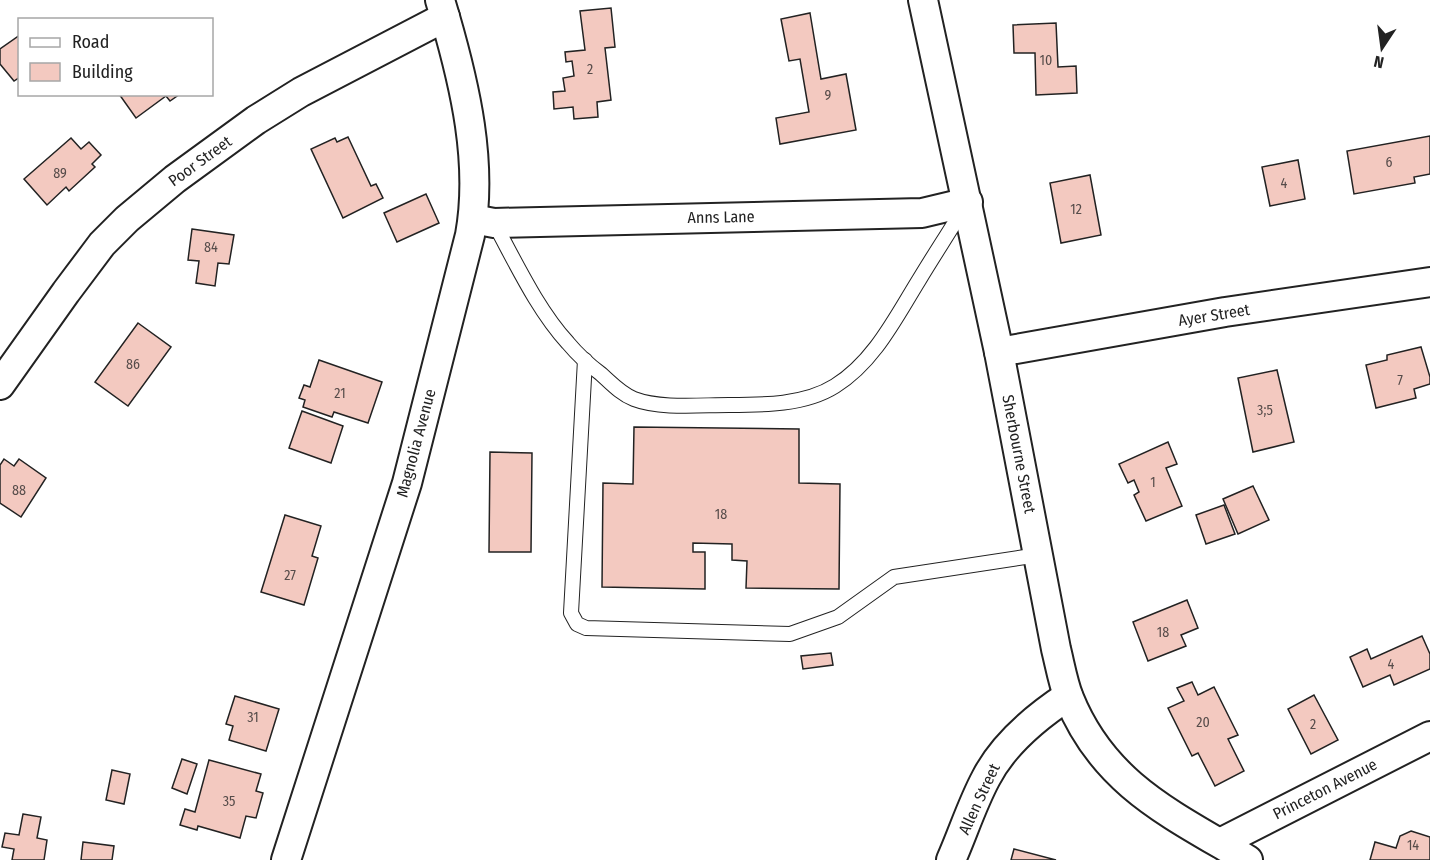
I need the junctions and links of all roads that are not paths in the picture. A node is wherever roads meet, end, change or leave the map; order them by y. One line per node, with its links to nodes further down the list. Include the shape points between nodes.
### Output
1 (923, 0): 3 (street, Sherbourne Street)
2 (442, 9): 4 (street, Magnolia Avenue, via 463,87); 8 (street, Poor Street, via 256,120 127,219 102,244)
3 (968, 202): 4 (street, Anns Lane, via 922,213); 6 (street, Sherbourne Street); 7 (lane, via 876,347 835,386 813,396 751,405 651,402 626,395)
4 (483, 221): 7 (lane, via 552,323); 13 (street, Magnolia Avenue, via 406,483)
5 (1430, 282): 6 (street, Ayer Street, via 1225,312)
6 (999, 352): 9 (street, Sherbourne Street)
7 (585, 360): 9 (lane, via 571,613 577,624 586,628 790,634 838,617 894,577)
8 (0, 385)
9 (1038, 555): 10 (street, Sherbourne Street)
10 (1068, 696): 12 (street, Sherbourne Street, via 1091,742 1116,772 1161,809); 14 (street, Allen Street, via 1040,714 1001,754 986,778)
11 (1430, 736): 12 (street, Princeton Avenue)
12 (1220, 843): 15 (street, Sherbourne Street)
13 (286, 860)
14 (951, 860)
15 (1248, 860)

